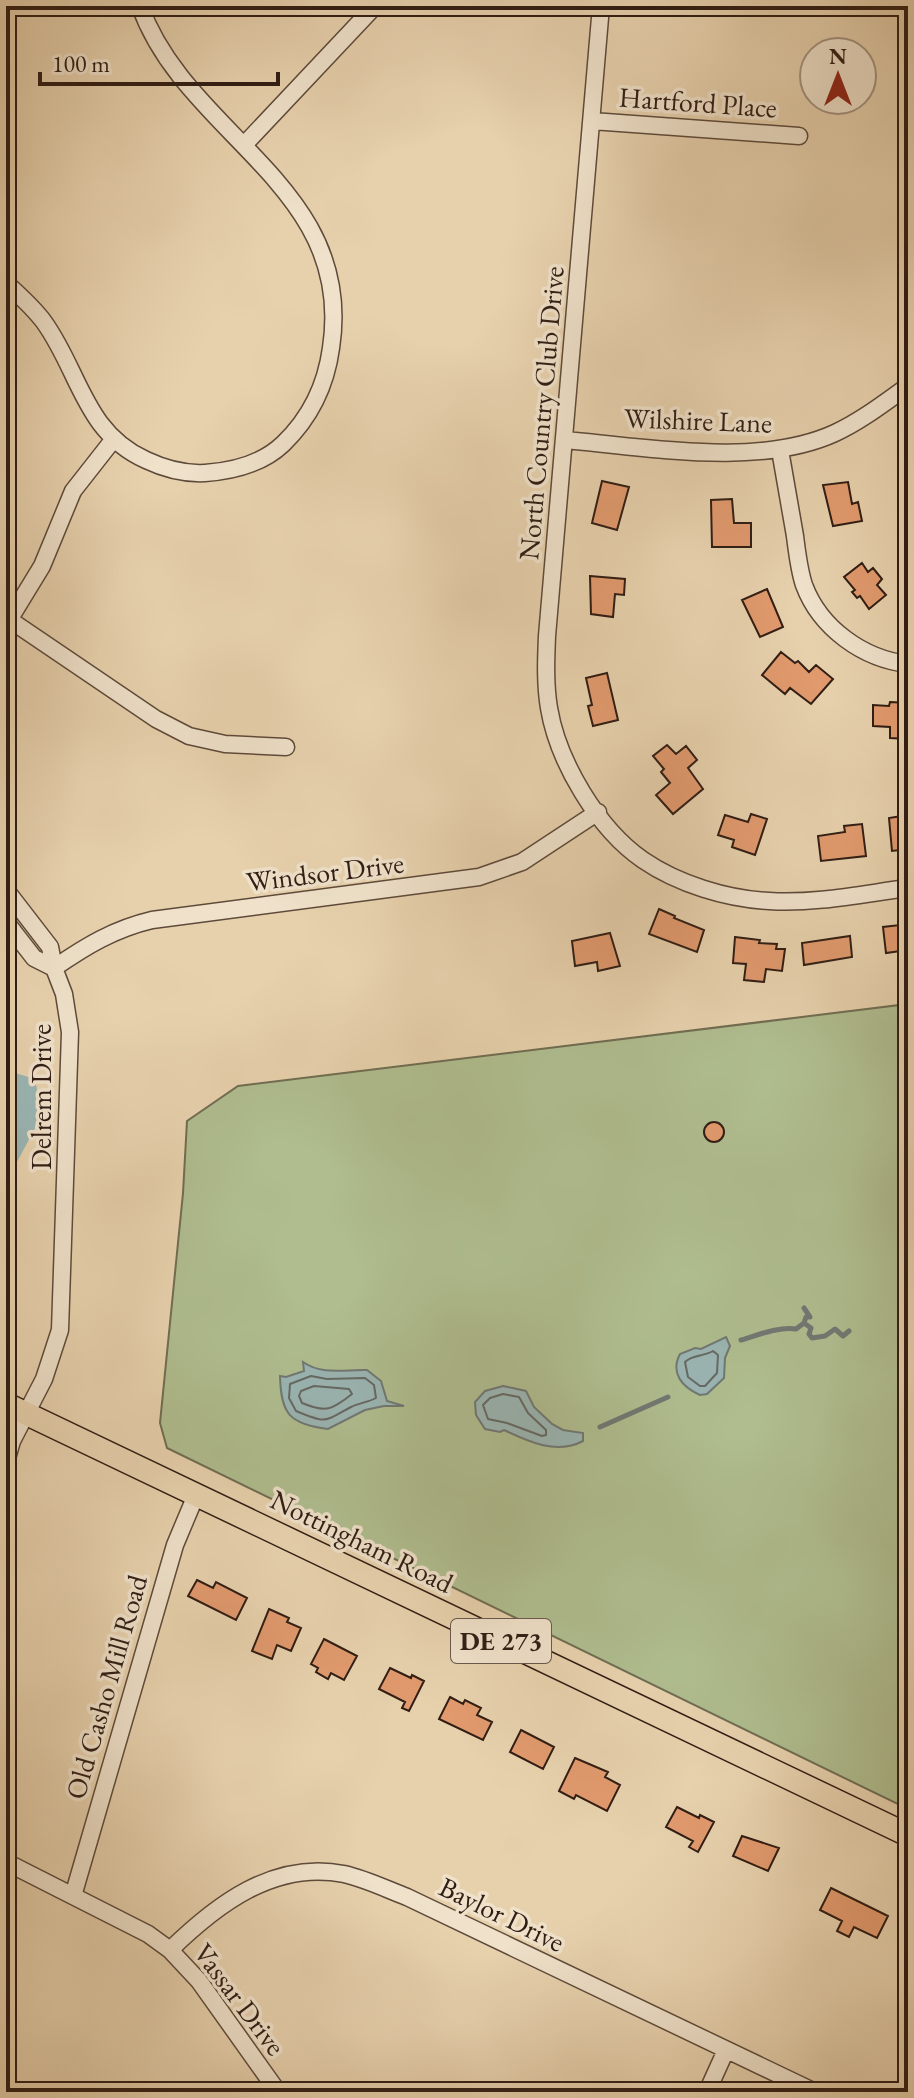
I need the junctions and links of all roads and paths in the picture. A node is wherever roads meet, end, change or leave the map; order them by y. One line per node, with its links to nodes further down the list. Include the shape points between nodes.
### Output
1 (140, 6): 6 (street, via 170,64)
2 (375, 6): 6 (street)
3 (601, 6): 4 (street, North Country Club Drive)
4 (592, 121): 5 (street, Hartford Place); 10 (street, North Country Club Drive)
5 (799, 136)
6 (244, 145): 9 (street, via 299,208 326,264 334,330 314,403 278,448 220,472 159,466)
7 (6, 283): 9 (street, via 46,324 85,400)
8 (908, 386): 11 (street, Wilshire Lane, via 836,433)
9 (113, 440): 12 (street, via 73,491 42,566)
10 (565, 440): 11 (street, Wilshire Lane, via 714,452); 15 (street, North Country Club Drive, via 546,687 562,754)
11 (780, 450): 13 (street, via 800,566 811,598 847,641)
12 (8, 622): 14 (street, via 189,736)
13 (908, 664)
14 (286, 747)
15 (598, 812): 16 (street, North Country Club Drive, via 643,859 723,894 793,901); 19 (street, Windsor Drive, via 522,862 479,877 152,920 105,935)
16 (908, 888)
17 (6, 890): 19 (street, Delrem Drive, via 50,947)
18 (6, 922): 19 (street, via 34,958)
19 (54, 968): 21 (street, Delrem Drive, via 70,1032 62,1312 51,1362)
20 (6, 1404): 21 (main road, Nottingham Road / DE 273)
21 (27, 1414): 22 (street, Delrem Drive); 23 (main road, Nottingham Road / DE 273)
22 (6, 1462)
23 (196, 1495): 24 (main road, Nottingham Road / DE 273); 26 (street, Old Casho Mill Road, via 175,1545)
24 (908, 1835)
25 (6, 1862): 26 (street, Vassar Drive)
26 (73, 1896): 27 (street, Vassar Drive)
27 (170, 1950): 28 (street, Baylor Drive, via 217,1907 253,1887 297,1874 340,1873 407,1897); 29 (street, Vassar Drive, via 199,1981)
28 (726, 2050): 30 (street); 31 (street, Baylor Drive)
29 (278, 2092)
30 (707, 2092)
31 (815, 2092)

